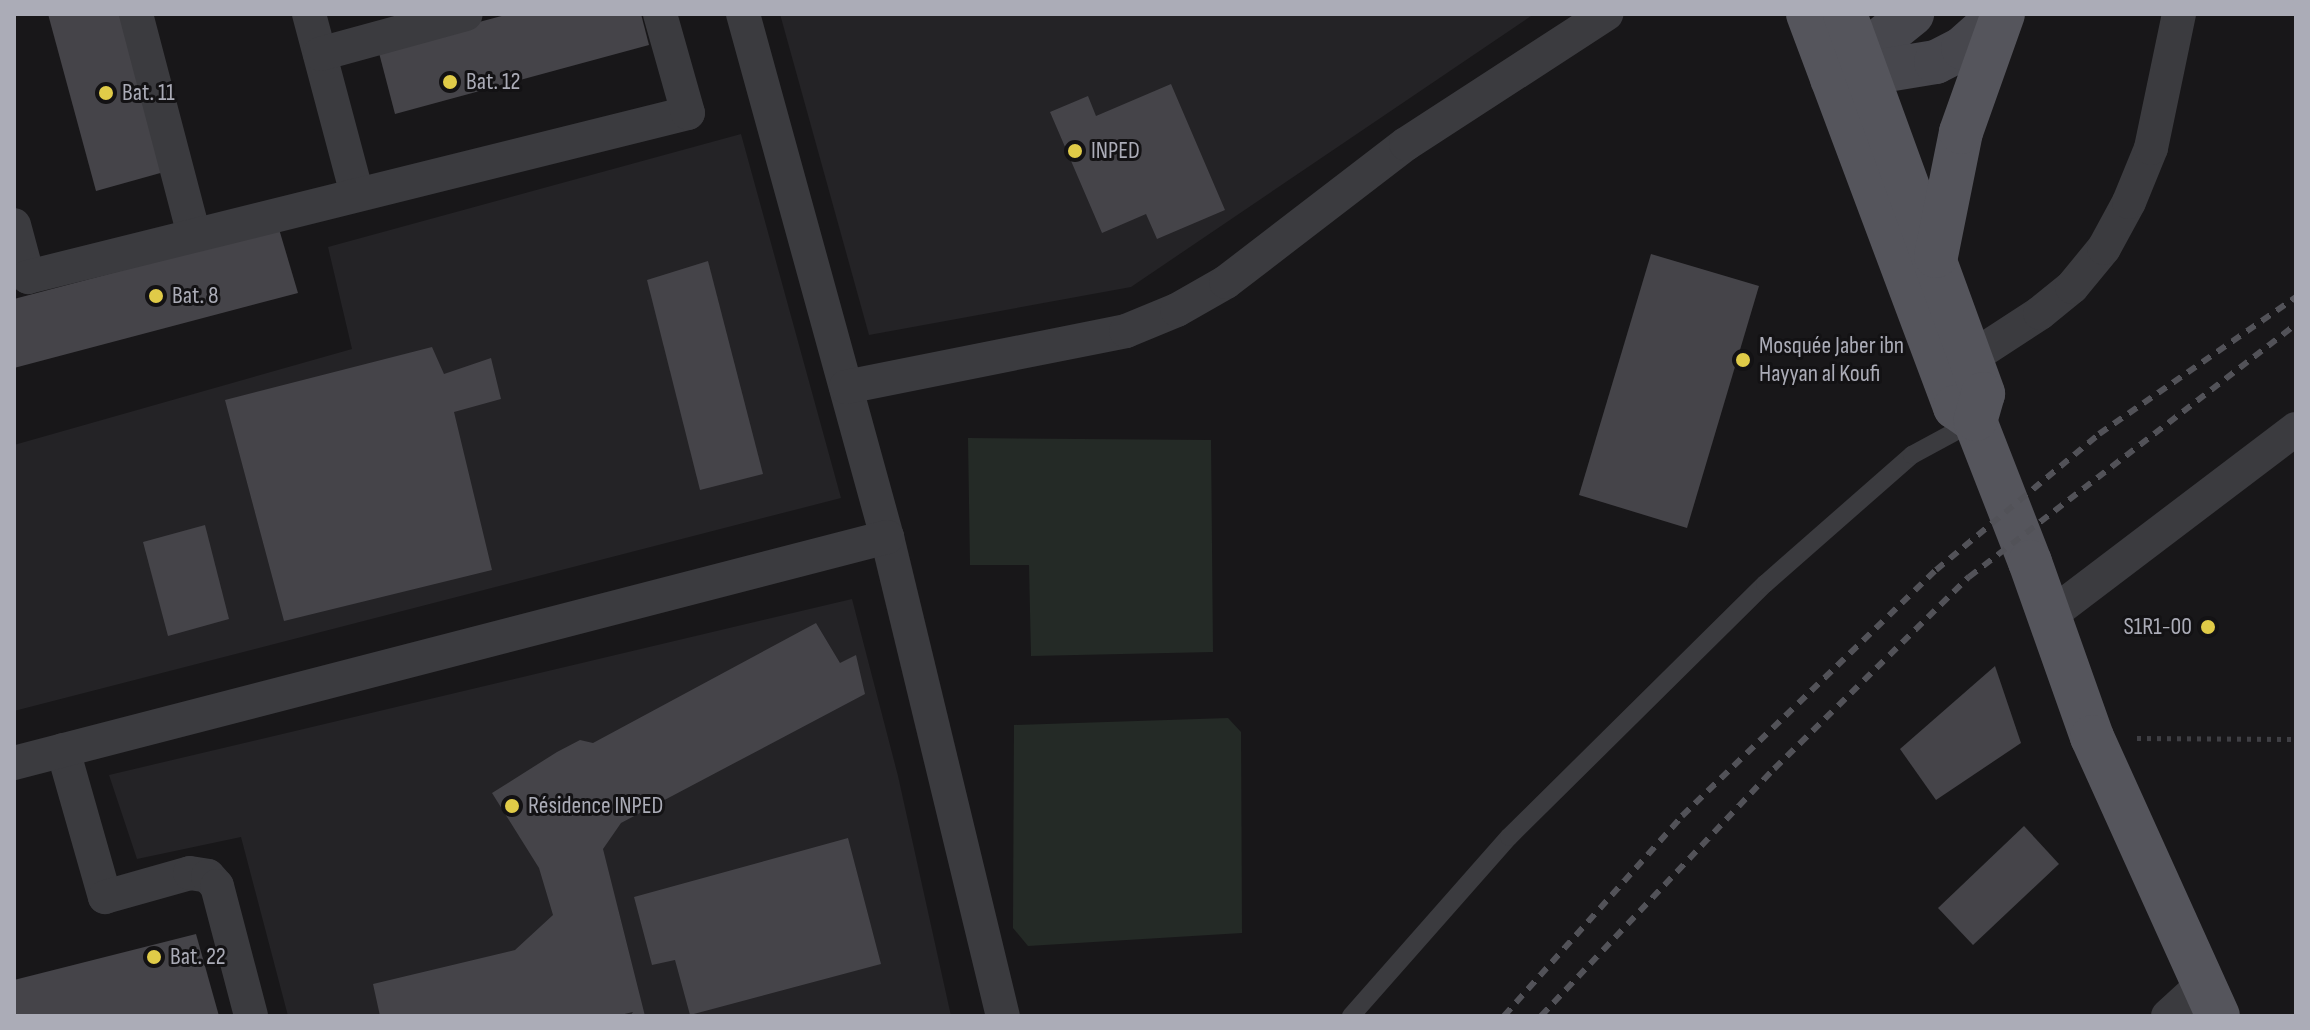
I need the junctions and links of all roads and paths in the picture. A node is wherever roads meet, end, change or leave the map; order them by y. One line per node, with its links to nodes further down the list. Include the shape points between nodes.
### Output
1 (136, 14): 15 (street)
2 (309, 14): 11 (street)
3 (466, 14): 11 (street)
4 (660, 14): 13 (street, via 688,113)
5 (743, 14): 18 (street)
6 (1606, 14): 18 (street, via 1406,144 1226,282 1177,310 1126,331)
7 (1808, 14): 12 (main road)
8 (1912, 14): 12 (main road)
9 (2002, 14): 12 (main road, via 1950,56 1924,66); 16 (main road, via 1961,132)
10 (2179, 14): 17 (street, via 2151,148 2104,248 2072,287)
11 (320, 54): 13 (street)
12 (1851, 55): 16 (main road); 19 (main road, via 1955,407)
13 (357, 194): 15 (street)
14 (14, 225): 15 (street, via 28,277)
15 (194, 235)
16 (1936, 259): 17 (main road)
17 (1971, 358): 19 (main road, via 1983,394)
18 (846, 387): 21 (street)
19 (1975, 421): 22 (main road); 30 (lane, via 1912,455 1765,584 1509,837)
20 (2296, 429): 22 (street)
21 (887, 537): 25 (street); 29 (street)
22 (2048, 617): 23 (main road)
23 (2092, 737): 24 (path); 27 (main road)
24 (2296, 739)
25 (63, 750): 26 (street); 28 (street, via 105,897 190,873 208,876 217,886)
26 (14, 763)
27 (2212, 999): 31 (street)
28 (251, 1016)
29 (1003, 1016)
30 (1351, 1016)
31 (2168, 1016)

